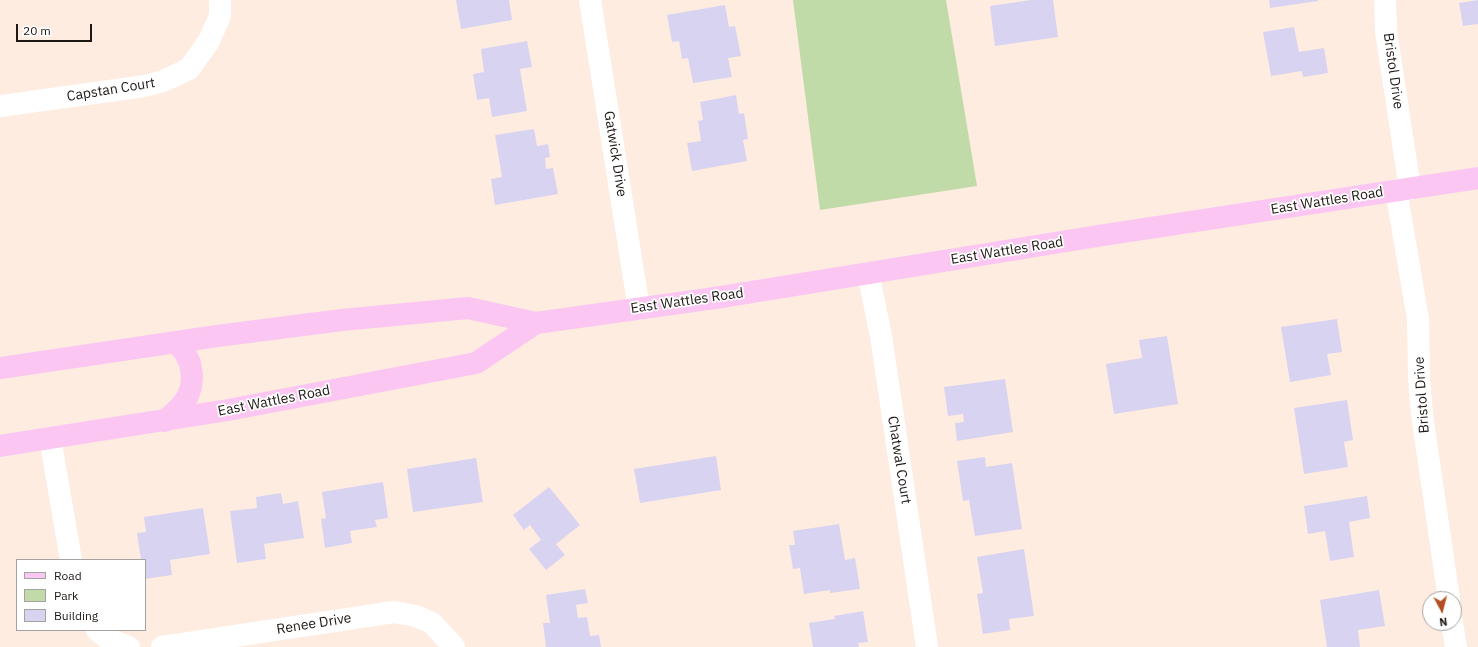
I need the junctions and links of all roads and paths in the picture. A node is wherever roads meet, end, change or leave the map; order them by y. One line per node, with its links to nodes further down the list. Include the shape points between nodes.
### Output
1 (220, 0): 4 (street, Capstan Court, via 220,16 200,56 189,69 164,82)
2 (590, 0): 8 (street, Gatwick Drive)
3 (1385, 0): 6 (street, Bristol Drive)
4 (0, 106)
5 (1478, 178): 6 (main road, East Wattles Road)
6 (1403, 189): 7 (main road, East Wattles Road); 16 (street, Bristol Drive, via 1418,319 1422,415)
7 (868, 273): 8 (main road, East Wattles Road); 22 (street, Chatwal Court, via 881,336)
8 (639, 309): 9 (main road, East Wattles Road)
9 (536, 323): 10 (main road, East Wattles Road, via 468,308 334,321); 12 (main road, East Wattles Road, via 476,363)
10 (176, 342): 11 (main road, East Wattles Road); 12 (main road, via 190,364 191,387 180,407)
11 (0, 368)
12 (165, 421): 13 (main road, East Wattles Road)
13 (50, 438): 14 (main road, East Wattles Road); 15 (street)
14 (0, 446)
15 (70, 559)
16 (1447, 591)
17 (98, 631): 19 (street, via 108,639)
18 (1453, 631): 23 (street)
19 (129, 647)
20 (162, 647): 21 (street, Renee Drive, via 394,612 432,622)
21 (454, 647)
22 (927, 647)
23 (1456, 647)

